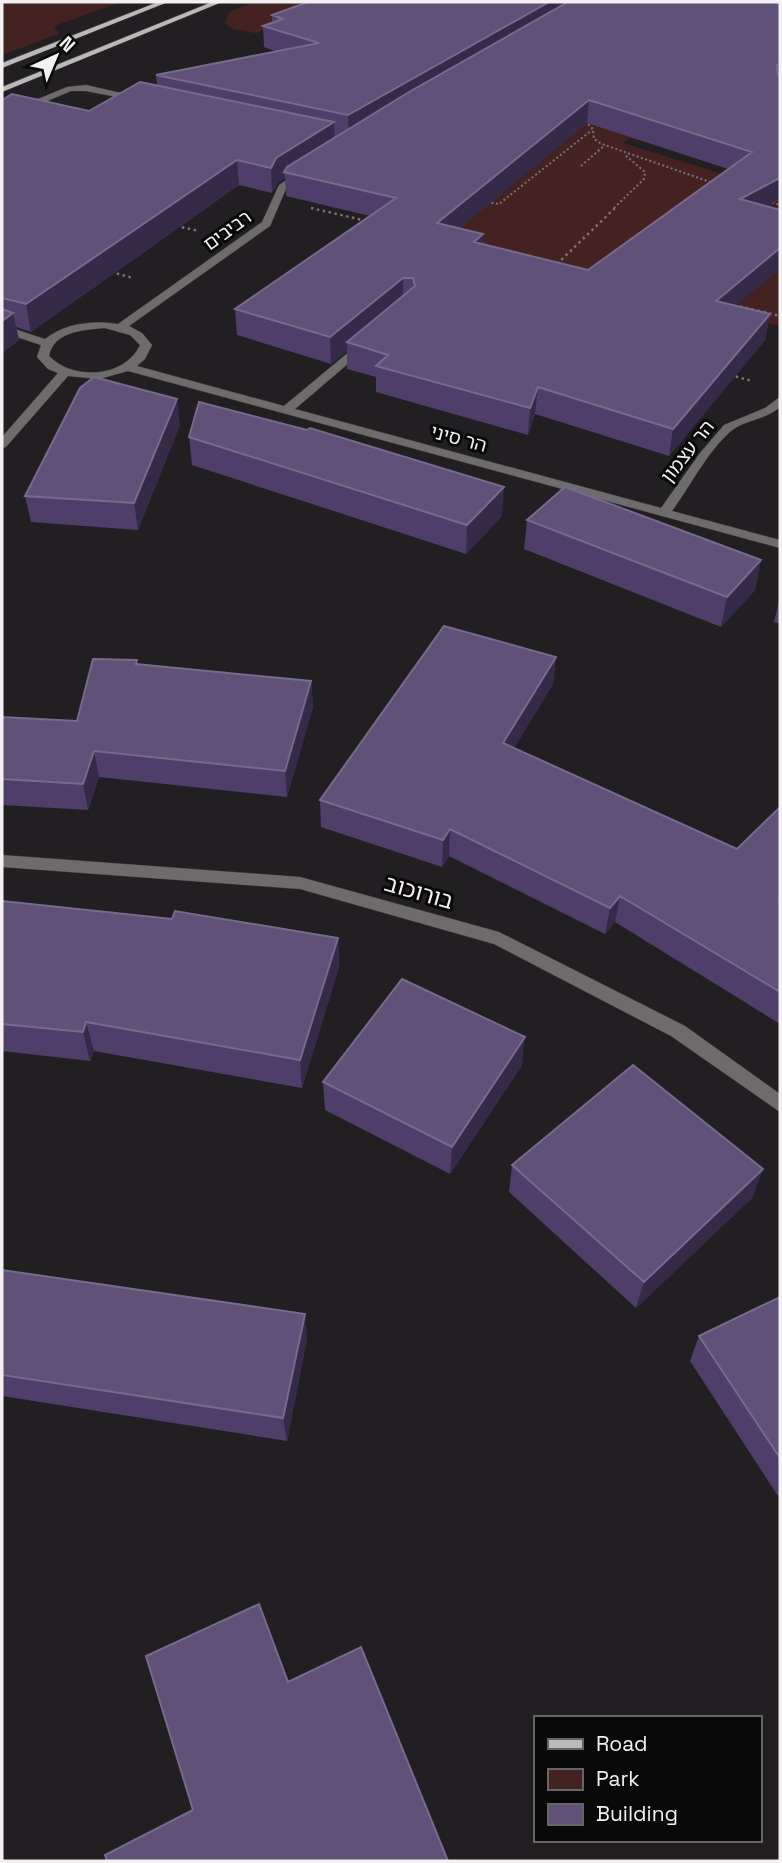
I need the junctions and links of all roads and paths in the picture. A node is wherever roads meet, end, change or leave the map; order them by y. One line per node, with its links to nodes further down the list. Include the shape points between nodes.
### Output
1 (164, 2): 3 (main road)
2 (218, 2): 4 (main road)
3 (2, 66)
4 (2, 90)
5 (153, 101): 6 (street, via 70,89)
6 (2, 117)
7 (576, 118): 8 (path)
8 (593, 129): 9 (path, via 594,139); 14 (path, via 499,204)
9 (605, 145): 10 (path); 12 (path)
10 (615, 149): 13 (path); 21 (path, via 646,176 557,264)
11 (317, 164): 15 (street, רביבים, via 282,187)
12 (580, 166)
13 (717, 184)
14 (477, 200)
15 (279, 201): 18 (path); 20 (street, רביבים, via 266,224)
16 (768, 201): 17 (path)
17 (780, 205)
18 (369, 222)
19 (176, 226): 20 (path)
20 (243, 242): 23 (street, רביבים)
21 (570, 267)
22 (108, 271): 23 (path)
23 (174, 288): 26 (street, רביבים)
24 (728, 303): 25 (path)
25 (780, 316)
26 (121, 327): 29 (street, via 80,328); 30 (street, via 142,337 146,345 139,360)
27 (2, 328): 29 (street)
28 (373, 337): 35 (street)
29 (47, 343): 31 (street, via 43,357)
30 (127, 367): 31 (street, via 97,375); 35 (street, הר סיני)
31 (65, 373): 36 (street)
32 (727, 374): 33 (path)
33 (753, 381)
34 (780, 400): 37 (street, הר עצמון, via 768,413 727,429)
35 (285, 411): 37 (street, הר סיני)
36 (2, 444)
37 (664, 513): 38 (street, הר סיני)
38 (780, 544)
39 (2, 861): 40 (street, בורוכוב, via 300,884 499,939 678,1031)
40 (780, 1104)

